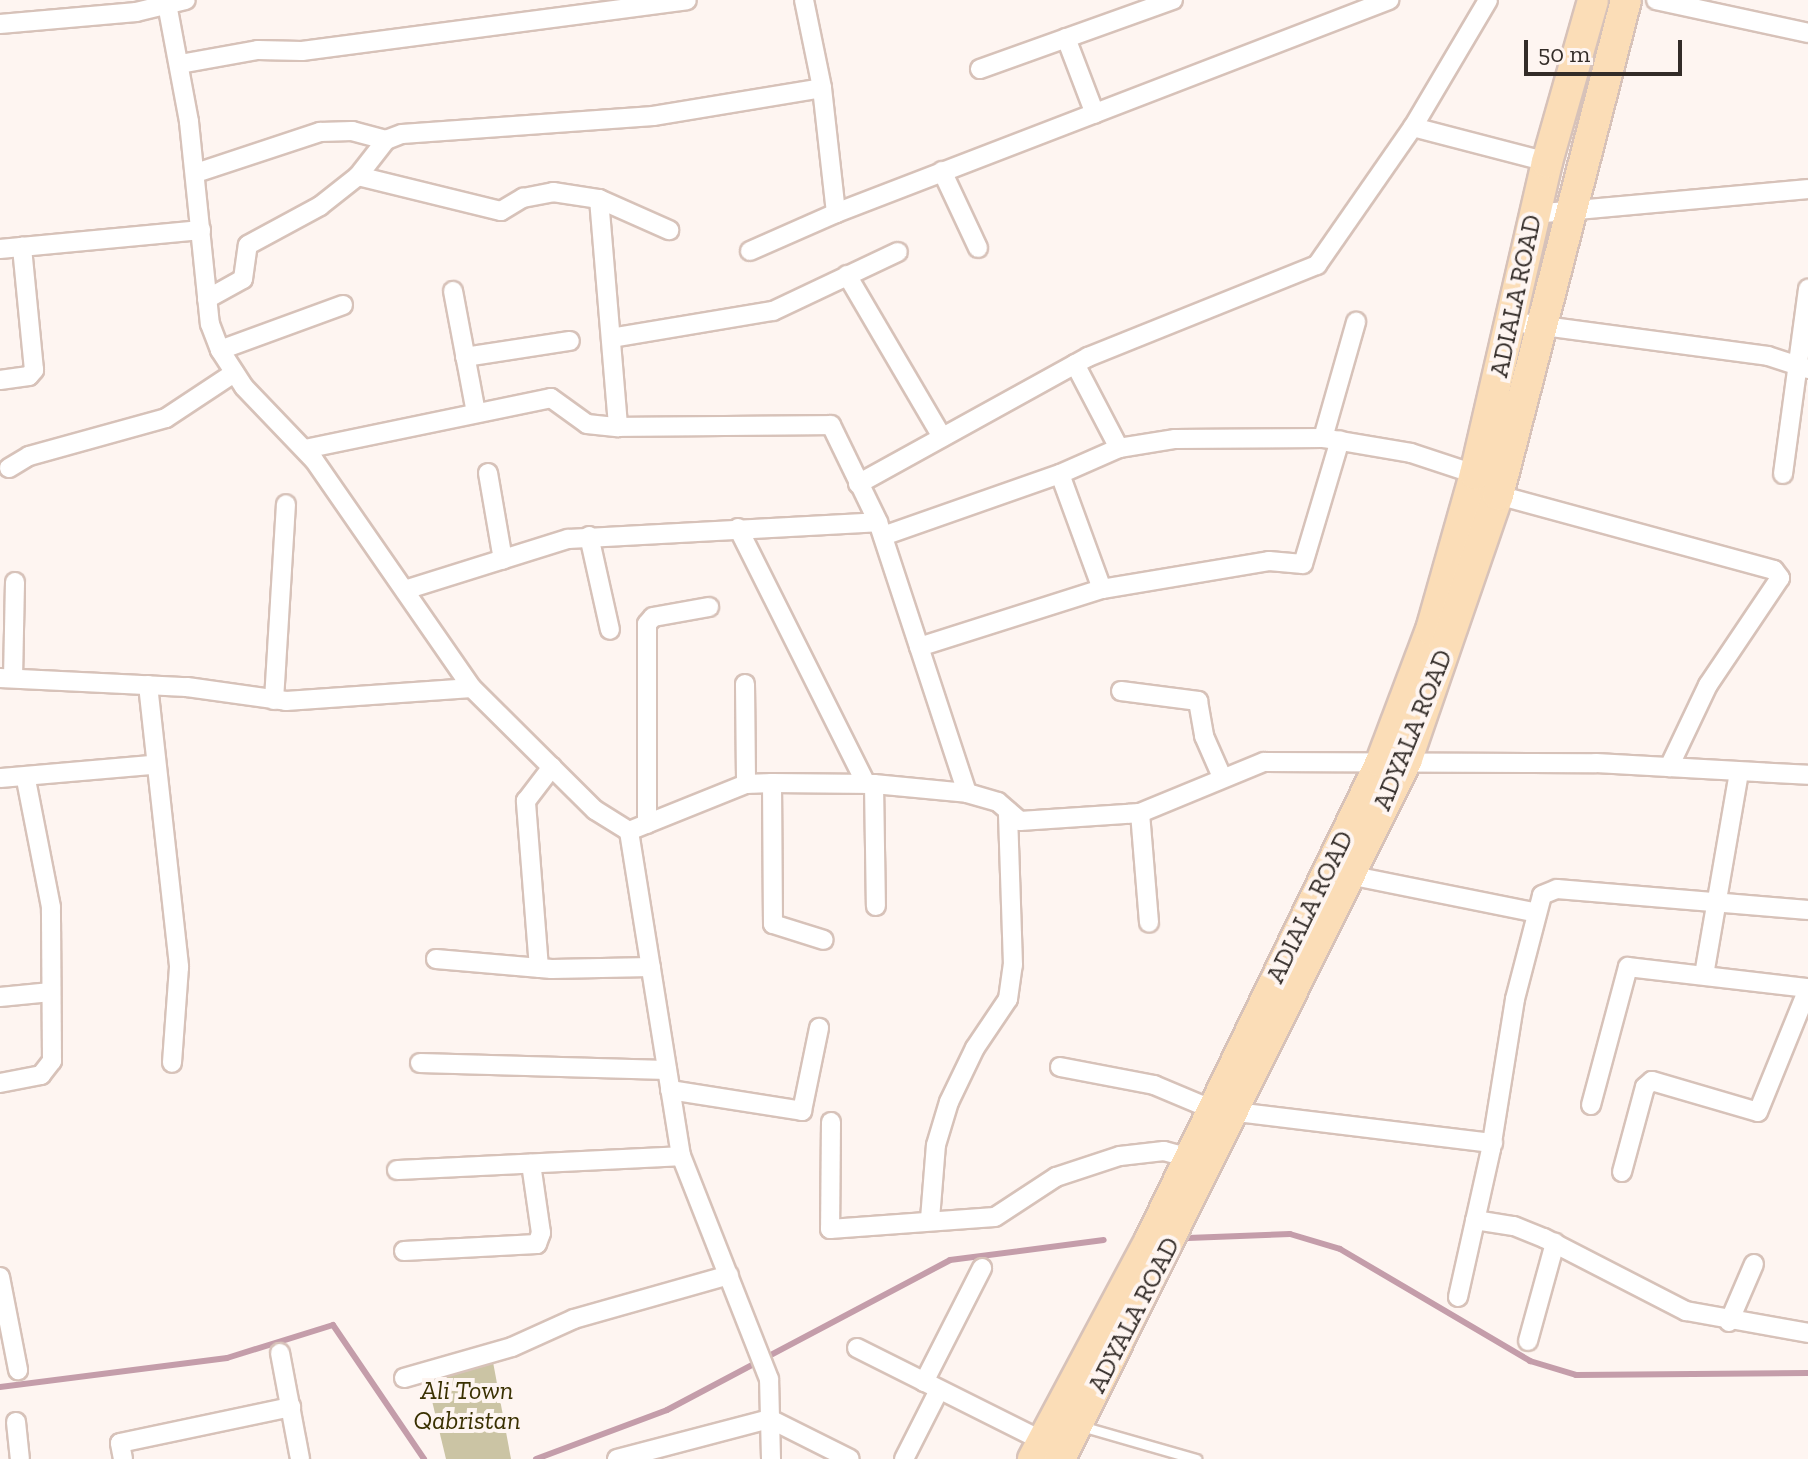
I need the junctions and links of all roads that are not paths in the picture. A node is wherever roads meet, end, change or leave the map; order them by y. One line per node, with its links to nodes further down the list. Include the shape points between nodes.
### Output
1 (186, 0): 10 (street)
2 (687, 0): 15 (street, via 302,51 258,50)
3 (804, 0): 17 (street)
4 (1173, 0): 14 (street)
5 (1389, 0): 18 (street)
6 (1488, 0): 19 (street)
7 (1593, 0): 21 (main road, ADIALA ROAD)
8 (1626, 0): 27 (main road, ADYALA ROAD)
9 (1656, 0): 13 (street)
10 (167, 4): 11 (street, via 77,19); 15 (street)
11 (34, 10): 12 (street)
12 (0, 24)
13 (1808, 33)
14 (1066, 38): 16 (street); 18 (street)
15 (180, 64): 23 (street)
16 (980, 69)
17 (822, 88): 20 (street, via 653,116 402,134); 28 (street)
18 (1095, 114): 22 (street)
19 (1413, 127): 21 (street); 48 (street, via 1317,265)
20 (386, 140): 23 (street, via 352,131 320,132); 24 (street)
21 (1547, 162): 29 (main road, ADIALA ROAD)
22 (942, 171): 28 (street); 33 (street)
23 (196, 173): 30 (street)
24 (358, 176): 26 (street, via 501,211 523,198 553,192); 40 (street, via 320,206 248,245 243,279)
25 (1808, 189): 27 (street)
26 (599, 199): 31 (street); 44 (street)
27 (1571, 211): 29 (street); 43 (main road, ADYALA ROAD)
28 (836, 213): 35 (street)
29 (1534, 214): 43 (main road, ADIALA ROAD)
30 (201, 230): 32 (street); 40 (street)
31 (669, 230)
32 (22, 247): 34 (street); 51 (street, via 34,370 29,376)
33 (978, 248)
34 (0, 249)
35 (750, 251)
36 (898, 252): 37 (street)
37 (847, 275): 44 (street, via 773,311); 54 (street)
38 (1808, 289): 49 (street)
39 (453, 291): 47 (street)
40 (207, 299): 46 (street)
41 (343, 305): 46 (street)
42 (1356, 322): 55 (street)
43 (1527, 324): 49 (street); 61 (main road, ADIALA ROAD); 64 (main road, ADYALA ROAD)
44 (611, 338): 53 (street)
45 (570, 341): 47 (street)
46 (220, 350): 50 (street)
47 (465, 357): 52 (street)
48 (1075, 364): 54 (street); 56 (street)
49 (1802, 366): 62 (street)
50 (234, 373): 57 (street); 58 (street, via 166,418 29,456)
51 (0, 380)
52 (476, 413): 53 (street, via 551,398 587,424); 57 (street)
53 (618, 427): 63 (street, via 831,425)
54 (942, 437): 63 (street)
55 (1332, 439): 56 (street, via 1175,439); 61 (street, via 1411,453); 71 (street, via 1303,564 1269,561)
56 (1119, 448): 60 (street)
57 (305, 449): 72 (street)
58 (9, 468)
59 (488, 473): 69 (street)
60 (1060, 474): 67 (street); 71 (street)
61 (1475, 474): 82 (main road, ADIALA ROAD)
62 (1783, 474)
63 (858, 484): 67 (street)
64 (1498, 495): 82 (main road, ADYALA ROAD); 85 (street, via 1774,570 1780,578 1708,685)
65 (286, 504): 81 (street)
66 (738, 528): 67 (street); 68 (street); 93 (street)
67 (880, 529): 75 (street)
68 (589, 536): 69 (street); 74 (street)
69 (503, 560): 72 (street)
70 (15, 582): 76 (street)
71 (1102, 589): 75 (street)
72 (405, 590): 79 (street)
73 (709, 607): 97 (street, via 653,617 647,624)
74 (610, 630)
75 (919, 647): 94 (street)
76 (6, 678): 78 (street)
77 (745, 684): 92 (street)
78 (148, 685): 81 (street); 83 (street)
79 (472, 688): 81 (street); 84 (street)
80 (1121, 691): 88 (street, via 1198,701 1204,736)
81 (274, 700)
82 (1394, 760): 85 (street); 88 (street, via 1264,762); 99 (main road, ADYALA ROAD); 121 (main road, ADIALA ROAD)
83 (153, 765): 90 (street); 114 (street, via 179,967)
84 (552, 767): 98 (street, via 595,810); 108 (street, via 526,801)
85 (1669, 767): 86 (street)
86 (1739, 772): 87 (street); 100 (street)
87 (1808, 775)
88 (1222, 777): 96 (street)
89 (0, 778): 90 (street)
90 (26, 779): 111 (street, via 51,907)
91 (772, 783): 92 (street); 93 (street); 105 (street, via 773,924)
92 (746, 784): 97 (street)
93 (870, 784): 94 (street); 101 (street)
94 (967, 793): 95 (street, via 998,802)
95 (1008, 811): 96 (street, via 1020,821); 129 (street, via 1013,965 1008,999 975,1048 949,1102 936,1145)
96 (1140, 813): 104 (street)
97 (647, 824): 98 (street)
98 (629, 831): 107 (street)
99 (1349, 875): 103 (street); 121 (main road, ADYALA ROAD)
100 (1715, 902): 102 (street); 103 (street, via 1557,889 1542,895); 109 (street)
101 (876, 906)
102 (1808, 910)
103 (1533, 912): 123 (street)
104 (1149, 923)
105 (824, 940)
106 (436, 959): 108 (street)
107 (651, 967): 108 (street); 117 (street)
108 (539, 968)
109 (1704, 975): 110 (street); 120 (street, via 1628,967)
110 (1808, 988): 128 (street, via 1758,1112 1652,1081 1645,1087)
111 (51, 992): 112 (street); 118 (street, via 48,1069)
112 (0, 997)
113 (819, 1028): 119 (street, via 802,1111)
114 (172, 1063)
115 (420, 1063): 117 (street)
116 (1060, 1067): 121 (street, via 1154,1085)
117 (667, 1070): 119 (street)
118 (0, 1083)
119 (670, 1090): 124 (street)
120 (1591, 1105)
121 (1223, 1110): 123 (street); 125 (main road, ADIALA ROAD); 149 (main road, ADYALA ROAD)
122 (831, 1122): 129 (street, via 830,1229)
123 (1493, 1143): 130 (street)
124 (681, 1156): 126 (street); 135 (street)
125 (1187, 1157): 129 (street, via 1164,1151 1120,1156 1056,1177 995,1217); 149 (main road, ADIALA ROAD)
126 (531, 1164): 127 (street); 132 (street, via 541,1233 537,1244)
127 (397, 1170)
128 (1622, 1172)
129 (930, 1219)
130 (1475, 1220): 131 (street, via 1514,1226); 137 (street)
131 (1555, 1243): 138 (street, via 1686,1311); 140 (street)
132 (404, 1251)
133 (1754, 1264): 138 (street)
134 (982, 1268): 145 (street)
135 (729, 1275): 144 (street, via 574,1319 512,1347); 147 (street, via 766,1369)
136 (0, 1277): 143 (street)
137 (1458, 1297)
138 (1729, 1322): 139 (street)
139 (1808, 1333)
140 (1528, 1341)
141 (857, 1348): 145 (street)
142 (280, 1353): 146 (street)
143 (18, 1370)
144 (404, 1378)
145 (932, 1386): 149 (street); 156 (street)
146 (291, 1407): 151 (street, via 120,1443); 152 (street)
147 (770, 1419): 153 (street); 154 (street); 155 (street)
148 (16, 1422): 150 (street)
149 (1056, 1447): 157 (lane)
150 (20, 1459)
151 (123, 1459)
152 (300, 1459)
153 (617, 1459)
154 (771, 1459)
155 (850, 1459)
156 (904, 1459)
157 (1196, 1459)

